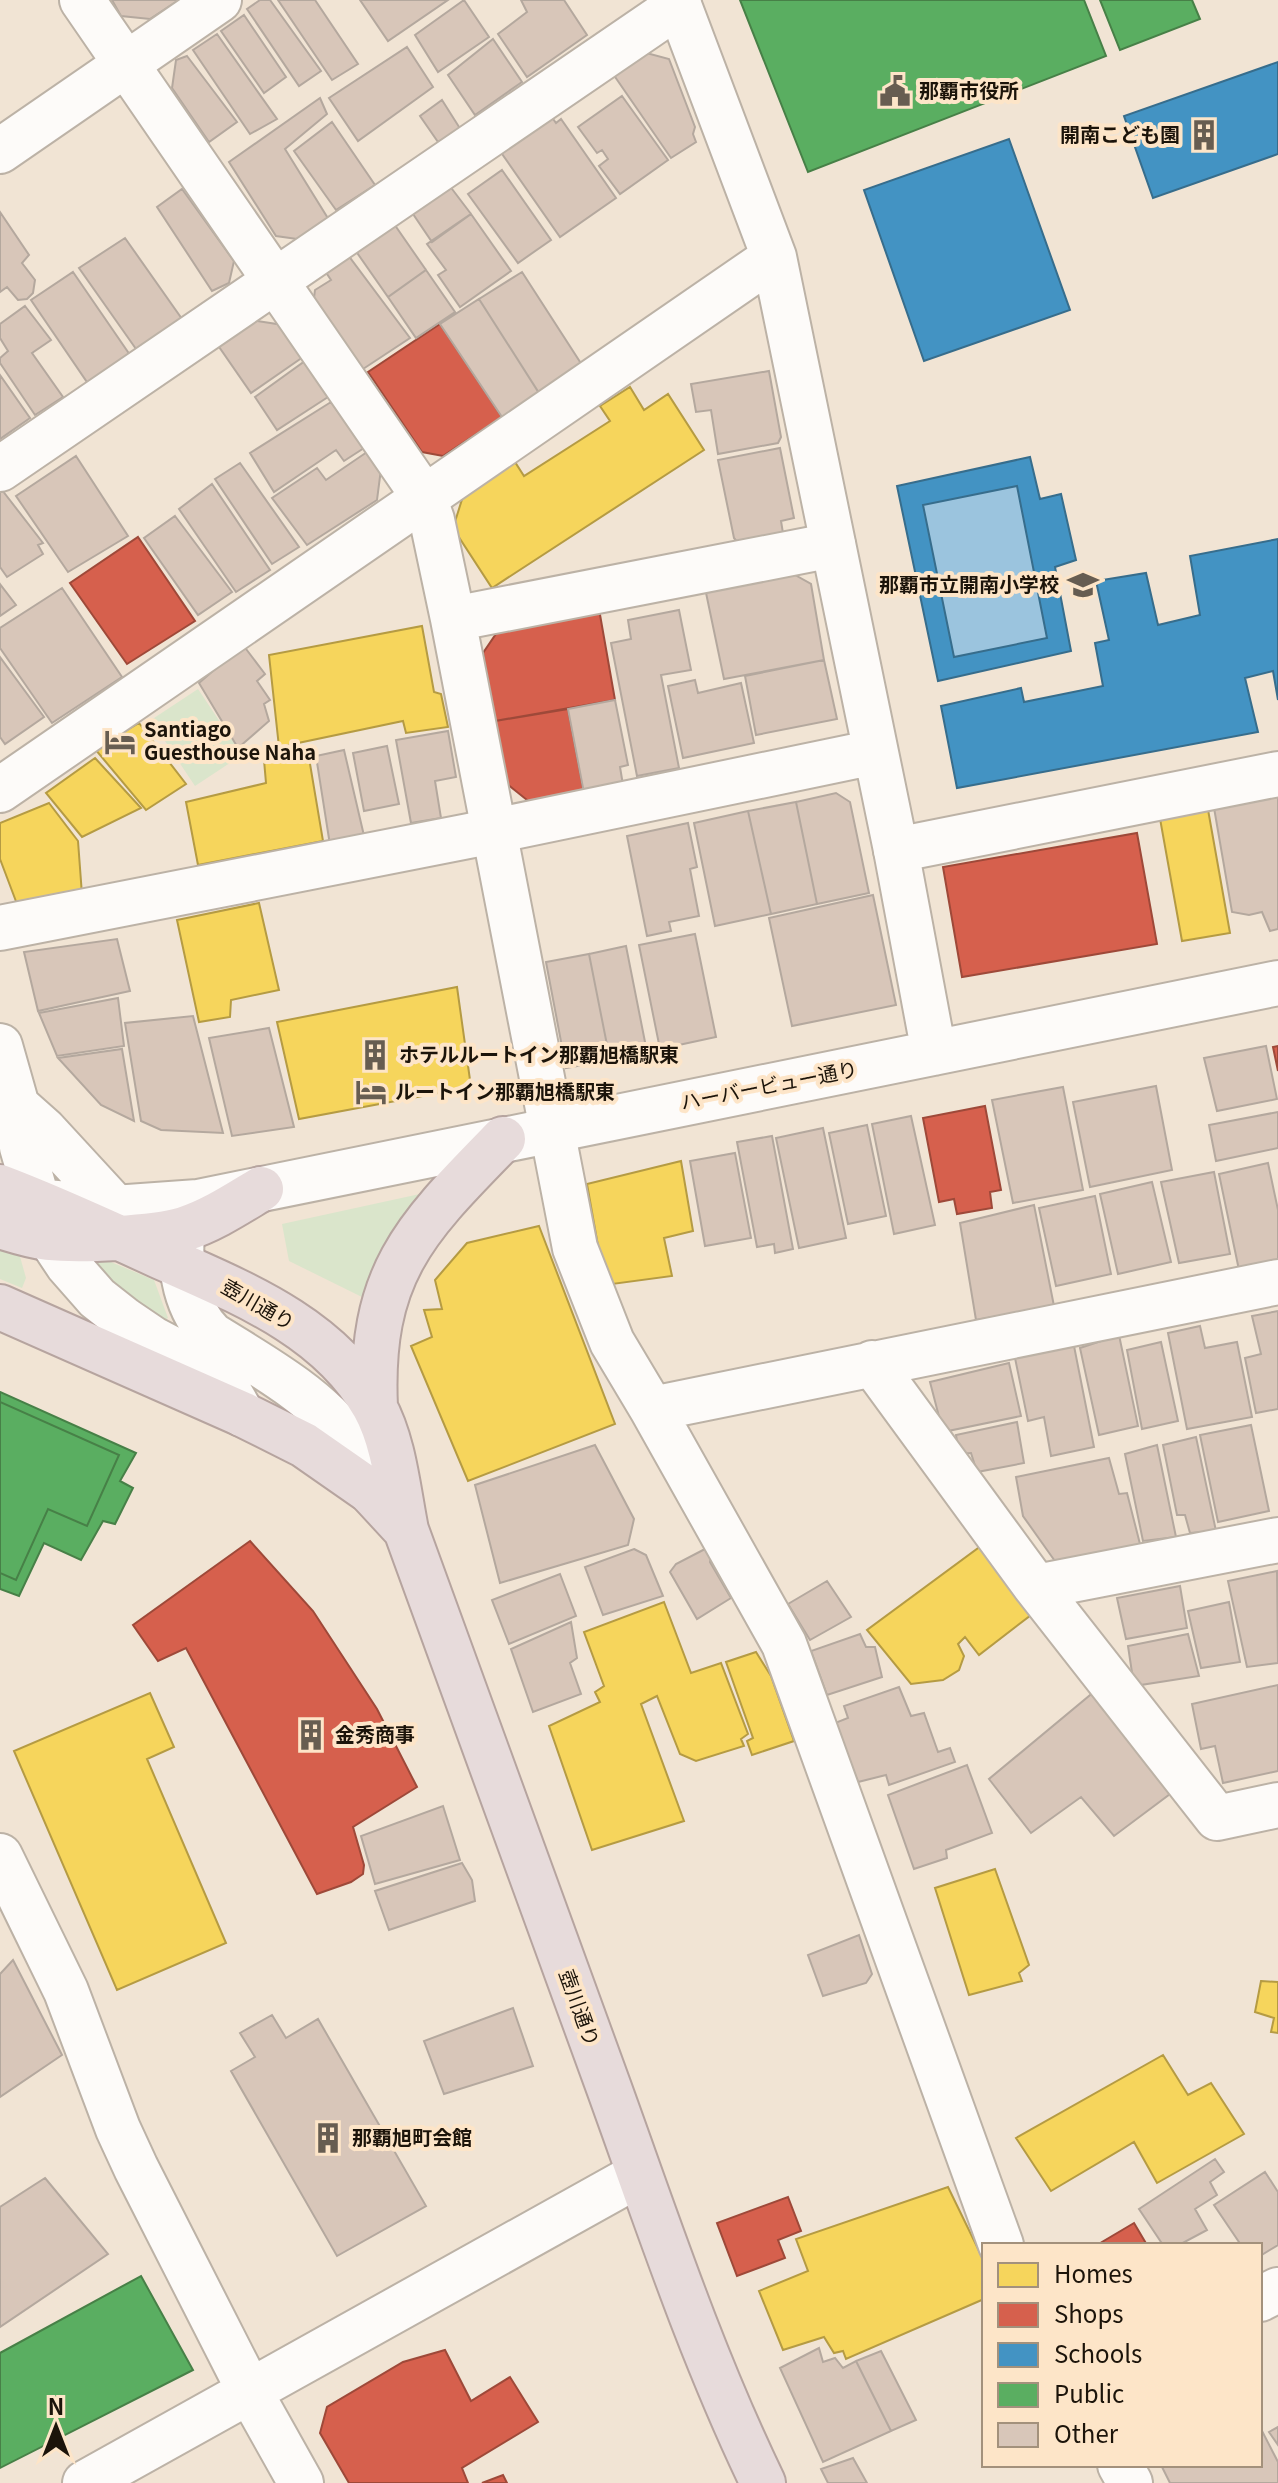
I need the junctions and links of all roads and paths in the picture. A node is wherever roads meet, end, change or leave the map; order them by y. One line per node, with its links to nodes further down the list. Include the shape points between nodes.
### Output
1 (82, 0): 4 (street)
2 (219, 0): 4 (street)
3 (678, 2): 6 (street); 7 (street)
4 (125, 64): 5 (street); 7 (street)
5 (0, 151)
6 (774, 257): 9 (street); 10 (street)
7 (275, 279): 8 (street); 9 (street)
8 (0, 469)
9 (424, 497): 11 (street); 14 (street)
10 (833, 545): 11 (street); 12 (street)
11 (453, 619): 15 (street)
12 (875, 752): 15 (street); 16 (street)
13 (1278, 774): 16 (street)
14 (0, 790)
15 (494, 831): 17 (street); 22 (street)
16 (896, 850): 20 (street)
17 (0, 928)
18 (1278, 983): 20 (street, ハーバービュー通り)
19 (0, 1046): 21 (street)
20 (934, 1053): 22 (street, ハーバービュー通り)
21 (17, 1106): 25 (street); 27 (street)
22 (552, 1130): 23 (street, ハーバービュー通り); 32 (street, via 575,1248 612,1342)
23 (503, 1139): 24 (street, ハーバービュー通り); 31 (highway, via 449,1194 400,1259 380,1319)
24 (261, 1189): 27 (highway, via 223,1212)
25 (29, 1209): 26 (highway, 壺川通り, via 24,1234); 27 (highway, 壺川通り); 33 (street, via 97,1298 153,1339 218,1373)
26 (0, 1226)
27 (156, 1229): 31 (highway, 壺川通り, via 318,1341); 34 (street, via 202,1325 319,1409 350,1441)
28 (1278, 1282): 30 (street)
29 (0, 1307): 33 (highway, 壺川通り)
30 (872, 1363): 32 (street); 37 (street)
31 (375, 1407): 35 (highway, 壺川通り, via 389,1446)
32 (652, 1409): 41 (street, via 784,1644)
33 (242, 1414): 34 (highway, 壺川通り, via 304,1445)
34 (370, 1491): 35 (highway, 壺川通り)
35 (406, 1530): 40 (highway, 壺川通り)
36 (1278, 1540): 37 (street)
37 (1036, 1587): 38 (street, via 1217,1818)
38 (1278, 1805)
39 (0, 1856): 42 (street, via 66,1991 124,2142)
40 (638, 2175): 42 (street); 45 (highway, 壺川通り, via 730,2415)
41 (1000, 2243)
42 (250, 2392): 43 (street); 44 (street)
43 (85, 2483)
44 (301, 2483)
45 (763, 2483)

